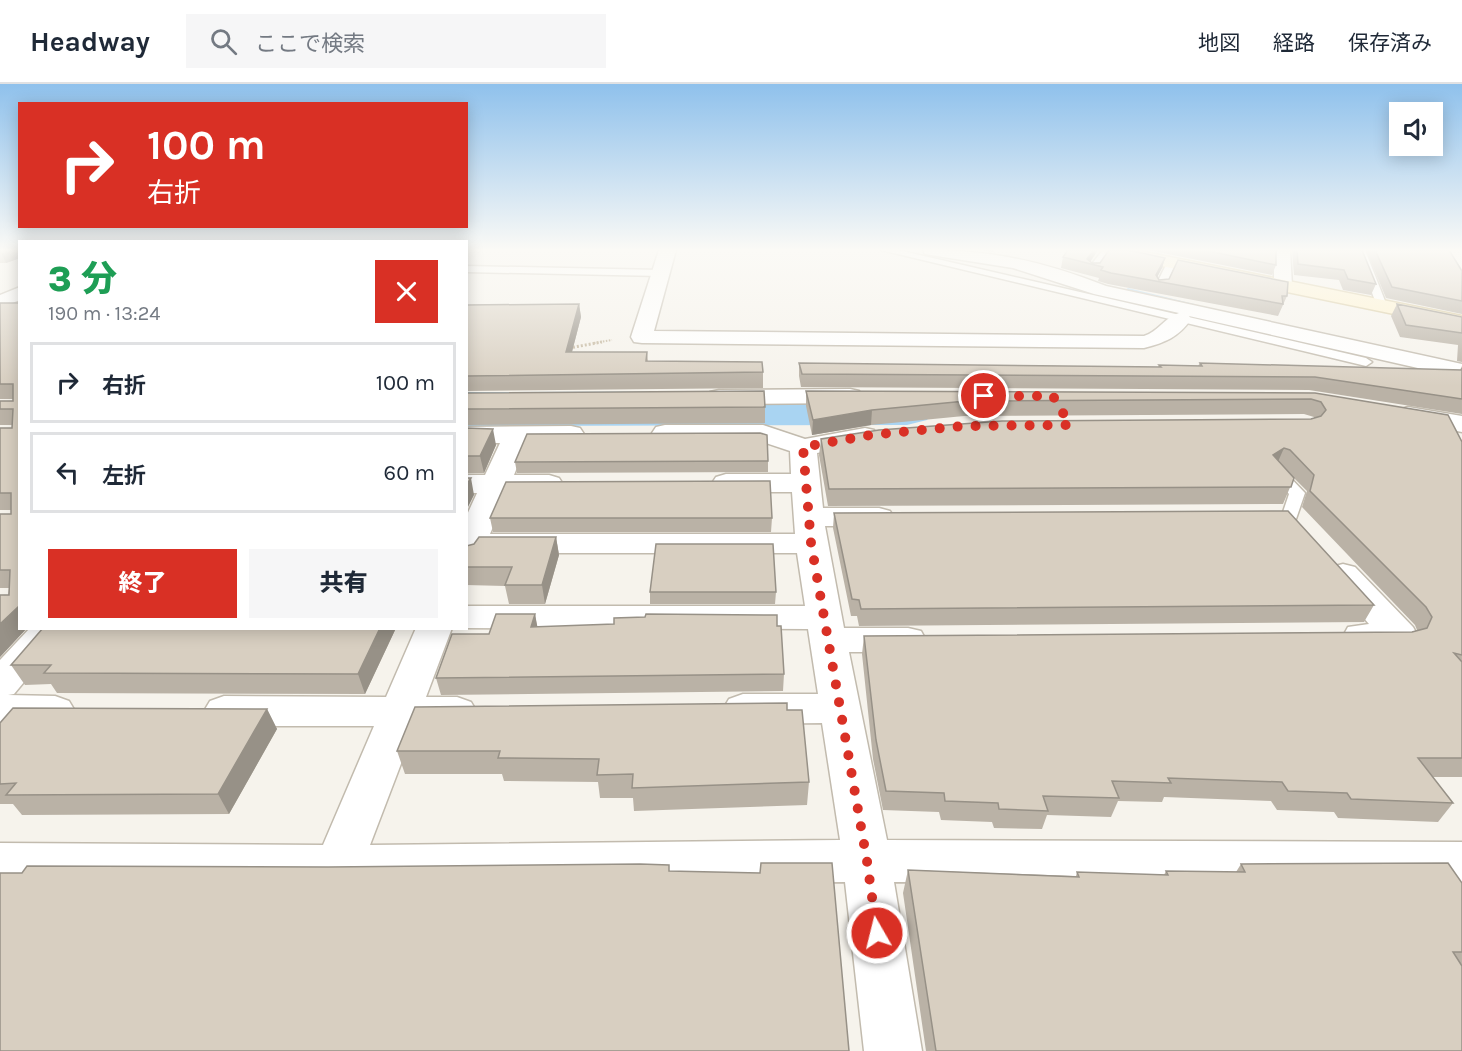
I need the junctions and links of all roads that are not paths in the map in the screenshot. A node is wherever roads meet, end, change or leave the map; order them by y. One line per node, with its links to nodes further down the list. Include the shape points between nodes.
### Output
1 (15, 295): 7 (street)
2 (654, 295): 9 (street, via 642,337 1144,342 1160,338)
3 (1079, 295): 9 (lane)
4 (1124, 295): 12 (street)
5 (1328, 295): 8 (main road)
6 (1378, 295): 8 (lane)
7 (0, 302)
8 (1382, 306): 10 (main road)
9 (1181, 319): 11 (lane)
10 (1462, 322)
11 (1366, 362)
12 (1462, 371)
13 (870, 396): 14 (street)
14 (694, 398)
15 (1391, 412): 16 (street)
16 (1462, 424)
17 (894, 433): 27 (street)
18 (599, 434): 21 (street)
19 (646, 434): 27 (street, via 763,432)
20 (468, 435): 21 (street)
21 (517, 435): 25 (street)
22 (1276, 471): 30 (lane, via 1297,493)
23 (698, 483): 27 (street)
24 (468, 484): 25 (street)
25 (496, 484): 26 (street); 31 (street)
26 (579, 484)
27 (807, 497): 28 (street); 31 (street); 33 (street)
28 (914, 516)
29 (1254, 516): 30 (street)
30 (1290, 516): 36 (street, via 1400,636)
31 (468, 547)
32 (468, 618): 33 (street)
33 (826, 628): 37 (street); 39 (street)
34 (49, 630): 38 (street)
35 (433, 630): 45 (street)
36 (1328, 636)
37 (935, 639)
38 (0, 684)
39 (840, 708): 40 (street); 46 (street)
40 (709, 709)
41 (0, 710): 42 (street)
42 (94, 711)
43 (188, 711): 45 (street)
44 (494, 711): 45 (street)
45 (398, 712): 49 (street)
46 (867, 861): 47 (street); 49 (street); 50 (street)
47 (1462, 863)
48 (0, 864): 49 (street)
49 (338, 866)
50 (893, 1051)

